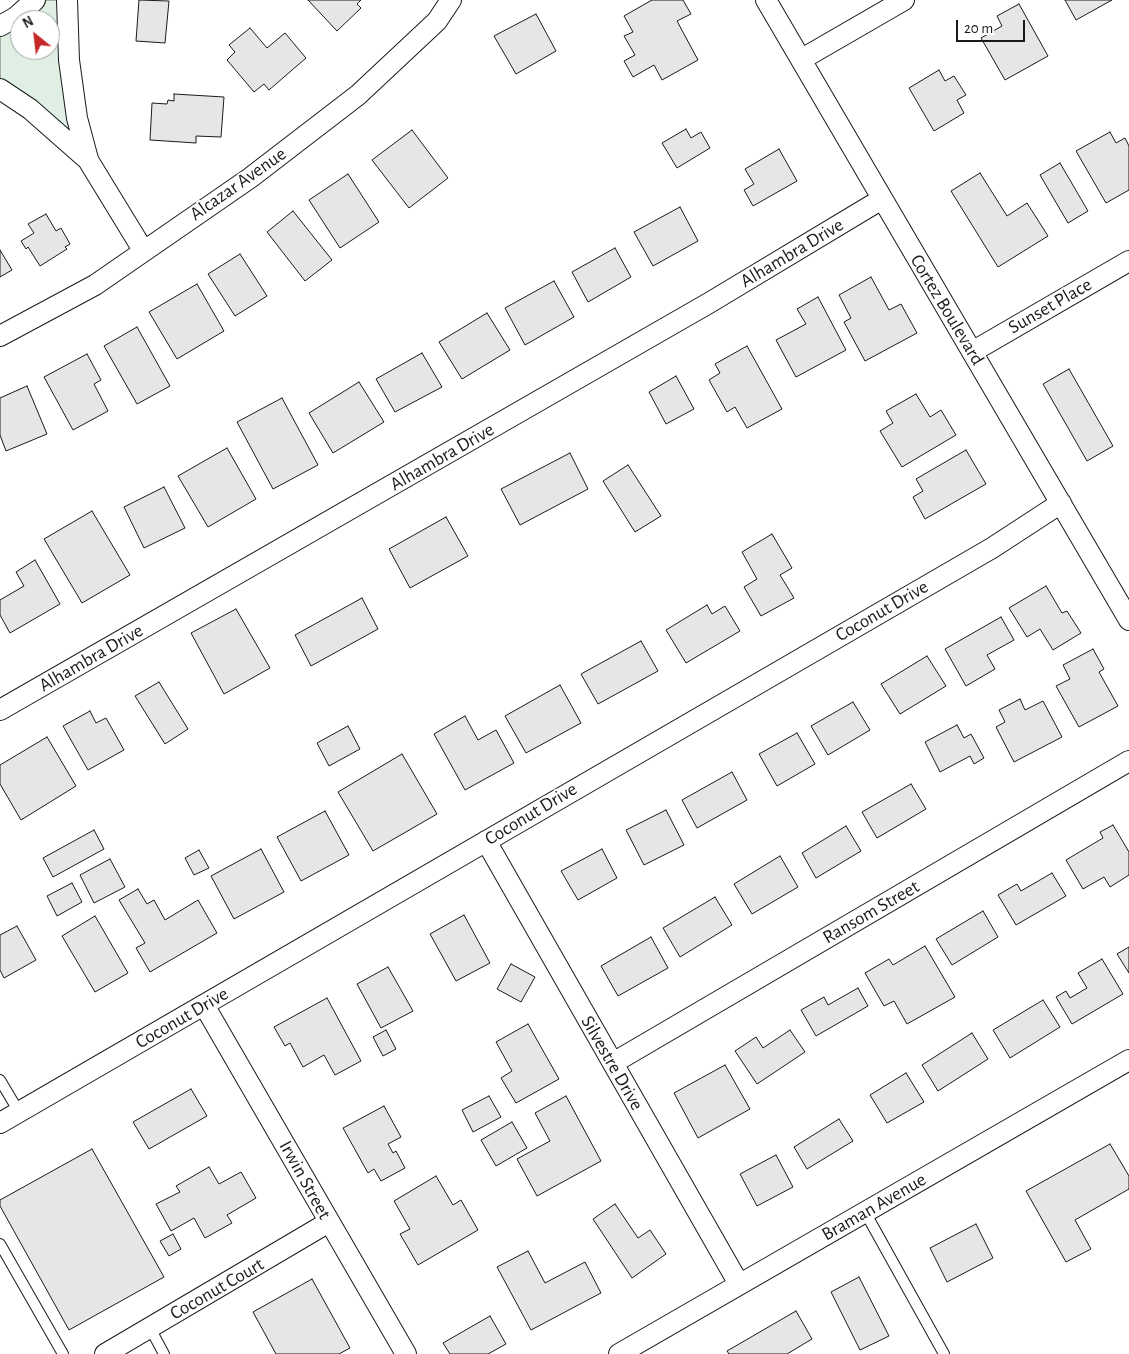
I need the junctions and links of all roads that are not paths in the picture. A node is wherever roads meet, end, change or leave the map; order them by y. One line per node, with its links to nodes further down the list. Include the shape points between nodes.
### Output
1 (35, 0): 6 (street)
2 (67, 0): 9 (street, via 69,60 77,118)
3 (451, 0): 11 (street, Alcazar Avenue, via 437,21 358,95 250,178)
4 (766, 0): 7 (street, Cortez Boulevard)
5 (904, 0): 7 (street)
6 (0, 26)
7 (802, 60): 10 (street, Cortez Boulevard)
8 (0, 89): 9 (street, via 30,109)
9 (88, 160): 11 (street)
10 (882, 200): 14 (street, Cortez Boulevard); 17 (street, Alhambra Drive, via 692,313)
11 (143, 250): 13 (street, Alcazar Avenue, via 94,285)
12 (1129, 261): 14 (street, Sunset Place)
13 (0, 336)
14 (972, 352): 15 (street, Cortez Boulevard)
15 (1061, 503): 16 (street, Cortez Boulevard); 19 (street, Coconut Drive, via 984,553)
16 (1129, 620)
17 (0, 710)
18 (1129, 761): 22 (street, Ransom Street)
19 (486, 841): 20 (street, Coconut Drive); 22 (street, Silvestre Drive)
20 (204, 1005): 24 (street, Coconut Drive); 27 (street, Irwin Street)
21 (1129, 1060): 26 (street, Braman Avenue)
22 (613, 1063): 29 (street, Silvestre Drive)
23 (0, 1080): 24 (lane)
24 (19, 1112): 25 (street, Coconut Drive)
25 (0, 1123)
26 (866, 1212): 29 (street, Braman Avenue); 36 (lane)
27 (329, 1222): 30 (street, Coconut Court); 34 (street, Irwin Street)
28 (0, 1244): 31 (lane)
29 (739, 1284): 35 (street, Braman Avenue)
30 (150, 1328): 32 (street, Coconut Court); 33 (lane)
31 (63, 1354)
32 (105, 1354)
33 (164, 1354)
34 (406, 1354)
35 (619, 1354)
36 (944, 1354)

